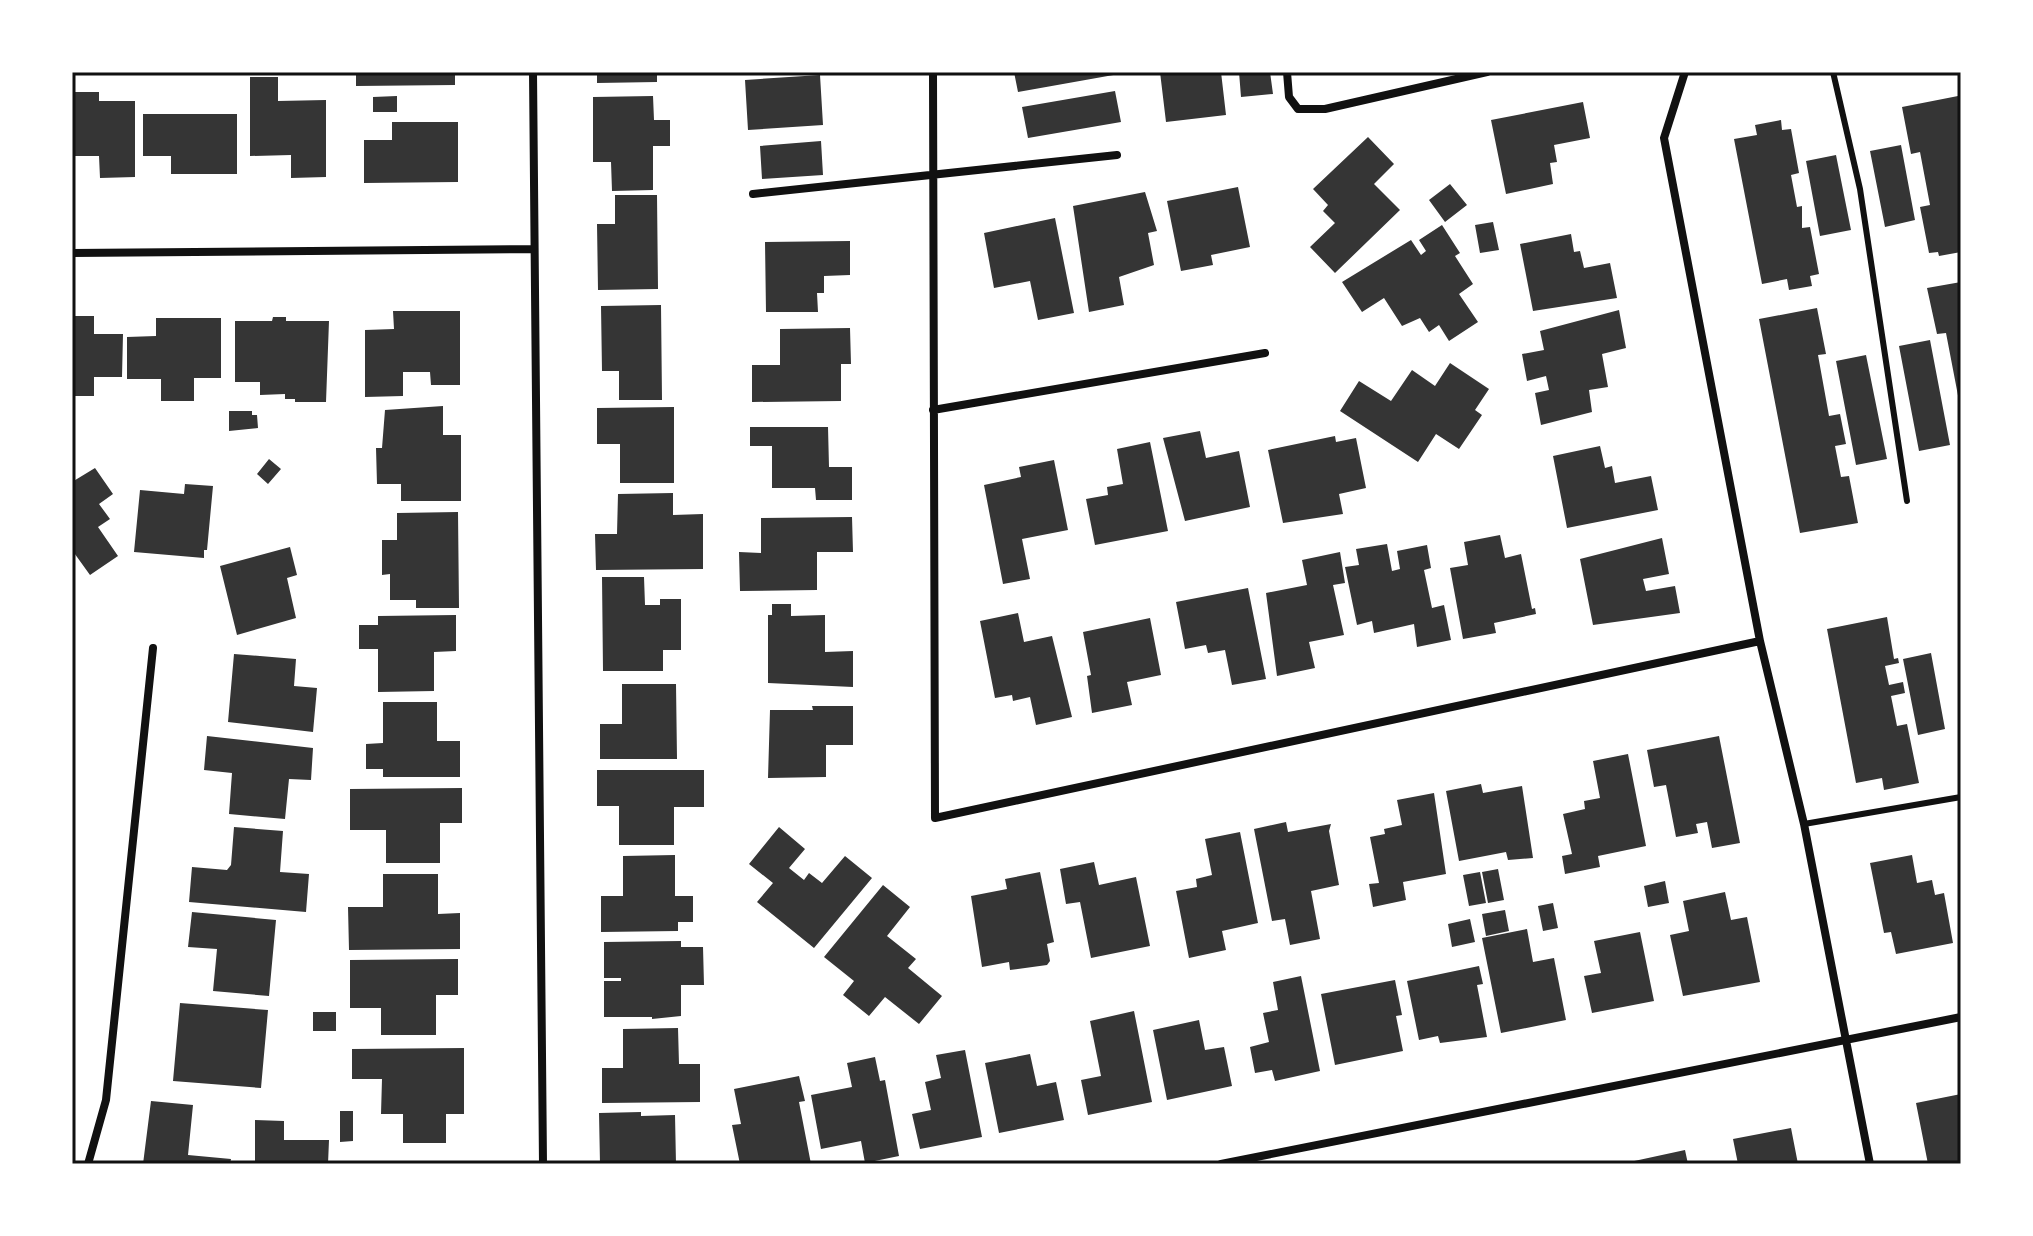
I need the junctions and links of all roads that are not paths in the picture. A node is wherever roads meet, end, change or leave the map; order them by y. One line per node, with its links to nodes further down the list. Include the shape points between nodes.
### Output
1 (533, 72): 10 (street)
2 (933, 72): 8 (street)
3 (1287, 72): 4 (street, via 1289,97 1298,109)
4 (1487, 72)
5 (1685, 72): 15 (street, via 1664,138)
6 (1833, 72): 14 (lane, via 1860,189)
7 (1117, 155): 8 (street)
8 (931, 176): 9 (street); 13 (street)
9 (753, 194)
10 (533, 249): 11 (street); 22 (street)
11 (72, 253)
12 (1265, 353): 13 (street)
13 (933, 410): 15 (street, via 935,818)
14 (1907, 501)
15 (1760, 641): 18 (street)
16 (153, 648): 21 (street, via 106,1100)
17 (1961, 797): 18 (lane)
18 (1804, 824): 20 (street)
19 (1961, 1017): 20 (street)
20 (1846, 1040): 23 (street); 24 (street)
21 (88, 1164)
22 (543, 1164)
23 (1221, 1164)
24 (1870, 1164)

